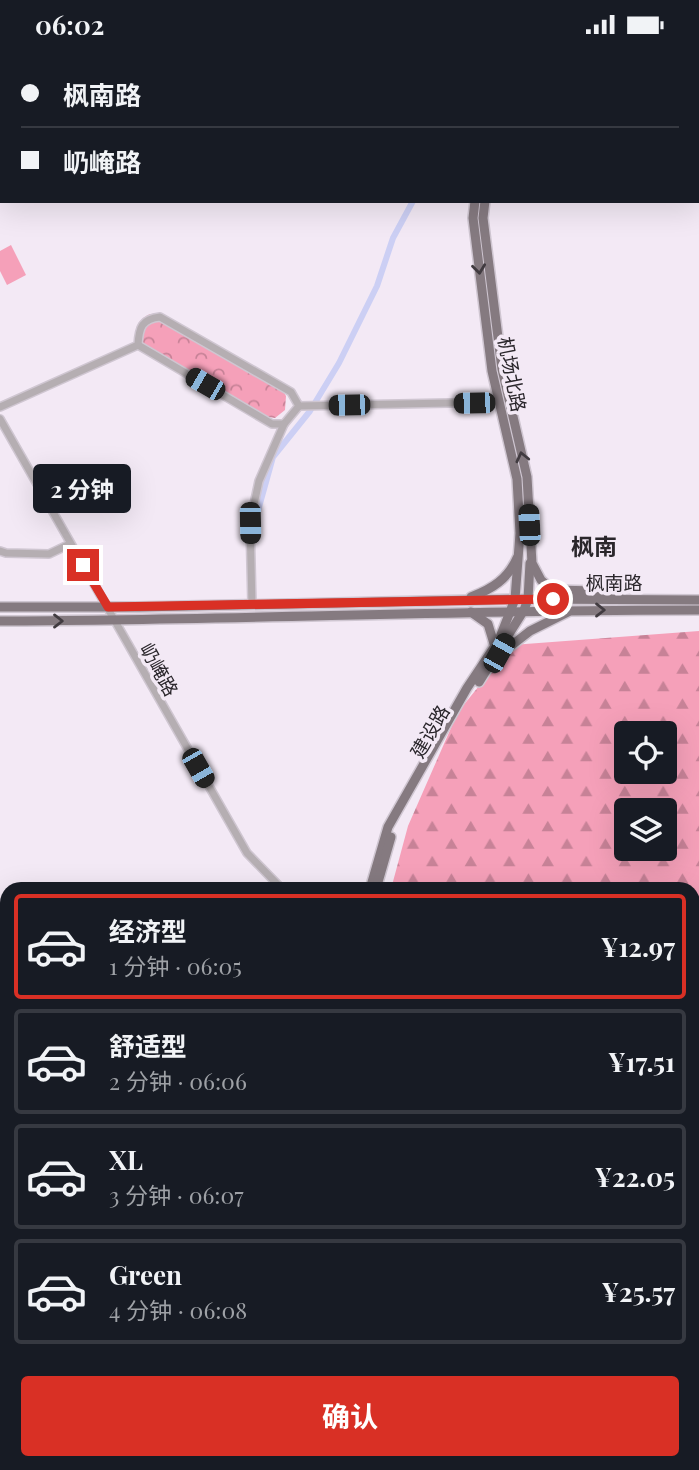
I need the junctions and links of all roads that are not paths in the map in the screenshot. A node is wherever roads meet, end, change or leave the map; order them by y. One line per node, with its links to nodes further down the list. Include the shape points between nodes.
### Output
1 (475, 203): 4 (main road, 机场北路, one-way to 4, via 473,218)
2 (485, 203): 10 (main road, 机场北路, one-way to 2, via 527,477 502,369)
3 (138, 345): 5 (street, via 142,323 160,317 292,392); 6 (street); 8 (street, via 272,424)
4 (499, 402): 5 (street); 12 (main road, 机场北路, via 517,479)
5 (299, 406): 8 (street)
6 (0, 407)
7 (0, 419): 9 (street, 屷崦路)
8 (284, 424): 18 (street, via 259,481 250,523)
9 (70, 544): 11 (street, via 49,554); 20 (street, 屷崦路)
10 (531, 549): 14 (main road, 建设路); 16 (main road, via 535,570 552,590 597,591)
11 (0, 551)
12 (520, 553): 13 (main road, 机场北路); 15 (main road, via 498,584)
13 (515, 599): 14 (main road, 枫南路); 15 (main road, 枫南路); 25 (main road, 建设路)
14 (528, 599): 16 (main road, 枫南路); 21 (main road, 建设路)
15 (463, 600): 18 (main road, 枫南路)
16 (630, 600): 17 (main road, 枫南路)
17 (699, 600)
18 (252, 605): 20 (main road, 枫南路)
19 (0, 607): 20 (main road, 枫南路)
20 (108, 607): 27 (street, 屷崦路)
21 (524, 610): 22 (main road, 枫南路); 25 (main road, 枫南路); 29 (main road, 建设路)
22 (572, 610): 23 (main road, 枫南路, one-way to 23); 29 (main road, via 530,631)
23 (699, 610)
24 (469, 611): 25 (main road, 枫南路); 27 (main road, 枫南路); 28 (main road, via 488,624)
25 (512, 611): 28 (main road, 建设路)
26 (0, 621): 27 (main road, 枫南路, one-way to 27)
27 (115, 621): 30 (street, 屷崦路, via 247,853)
28 (495, 647): 31 (main road, 建设路, via 388,827)
29 (496, 658): 32 (main road, 建设路, via 393,830)
30 (275, 882)
31 (372, 882)
32 (378, 882)

